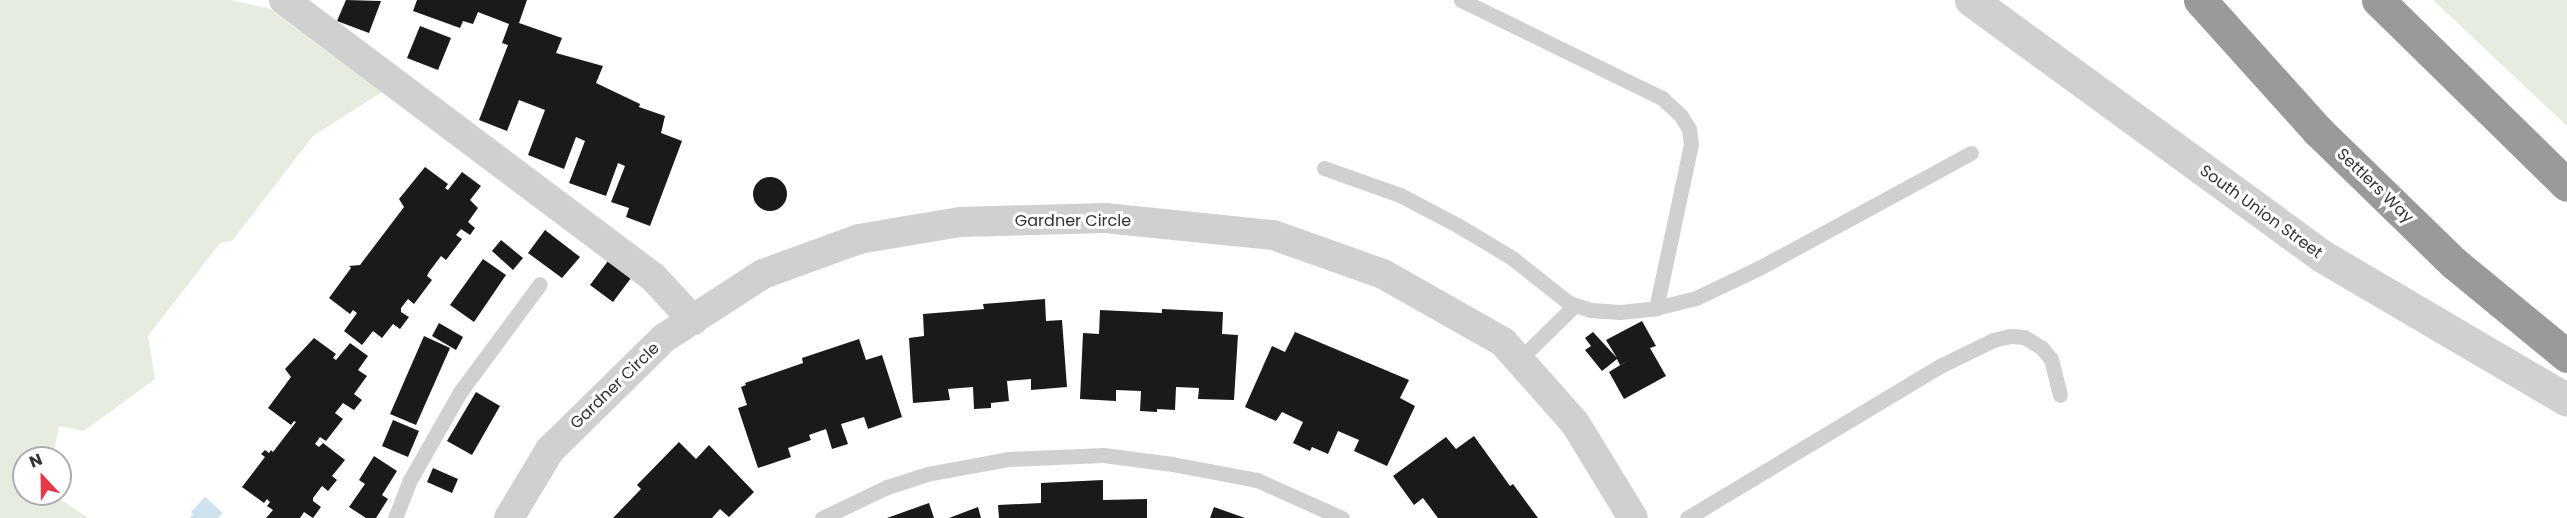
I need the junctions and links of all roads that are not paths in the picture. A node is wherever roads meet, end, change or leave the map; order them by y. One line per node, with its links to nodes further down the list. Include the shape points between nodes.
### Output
1 (284, 0): 12 (street, via 653,277)
2 (1461, 0): 11 (lane, via 1662,98 1681,116 1689,129 1691,144)
3 (1971, 0): 16 (street, South Union Street, via 2322,256)
4 (2200, 0): 13 (highway, Settlers Way, via 2317,130 2454,263)
5 (2378, 0): 8 (highway)
6 (1971, 153): 11 (lane, via 1759,268 1696,298)
7 (1324, 168): 10 (lane, via 1400,195 1459,226 1512,258)
8 (2567, 185)
9 (540, 284): 17 (lane, via 460,392 410,480)
10 (1575, 305): 11 (lane, via 1620,312); 14 (lane)
11 (1656, 308)
12 (693, 320): 14 (street, Gardner Circle, via 764,274 859,240 960,222 1105,218 1273,235 1383,274 1503,342); 18 (street, Gardner Circle, via 664,338 550,450)
13 (2567, 356)
14 (1519, 360): 21 (street, Gardner Circle, via 1575,423)
15 (2060, 395): 22 (lane, via 2051,359 2042,348 2024,337 1993,340 1942,365)
16 (2567, 400)
17 (395, 518)
18 (509, 518)
19 (822, 518): 20 (lane, via 886,487 927,474 1008,459 1102,456 1257,480)
20 (1342, 518)
21 (1633, 518)
22 (1687, 518)

